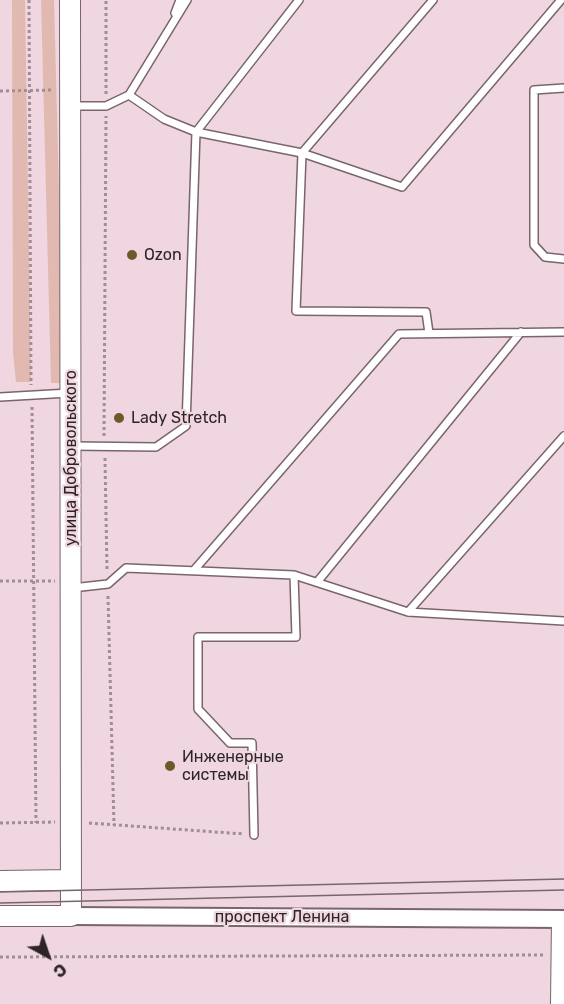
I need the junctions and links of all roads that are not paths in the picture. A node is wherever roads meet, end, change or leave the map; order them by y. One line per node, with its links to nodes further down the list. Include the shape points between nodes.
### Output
1 (70, 0): 10 (main road, улица Добровольского)
2 (180, 0): 7 (lane)
3 (187, 0): 7 (lane)
4 (299, 0): 11 (lane)
5 (433, 0): 12 (lane)
6 (561, 0): 12 (lane, via 402,187)
7 (171, 24): 9 (lane)
8 (564, 88): 13 (lane, via 534,90 534,245 544,257)
9 (129, 95): 10 (lane, via 106,106); 11 (lane, via 164,119)
10 (70, 98): 17 (main road, улица Добровольского)
11 (196, 132): 12 (lane); 20 (lane, via 186,426 156,447)
12 (302, 153): 16 (lane, via 296,311 426,312)
13 (564, 259)
14 (521, 332): 15 (lane); 16 (lane); 23 (lane)
15 (564, 332)
16 (429, 333): 21 (lane, via 399,334)
17 (70, 393): 18 (lane); 20 (main road, улица Добровольского)
18 (0, 397)
19 (564, 436): 25 (lane)
20 (70, 446): 24 (main road, улица Добровольского)
21 (195, 569): 22 (lane); 24 (lane, via 126,568 108,584)
22 (294, 575): 23 (lane); 27 (lane, via 296,637 198,637 198,709 231,743 252,743)
23 (318, 581): 25 (lane)
24 (71, 584): 28 (main road, улица Добровольского)
25 (408, 612): 26 (lane)
26 (564, 621)
27 (254, 835)
28 (71, 880): 29 (main road); 31 (main road, улица Добровольского)
29 (0, 881)
30 (0, 916): 31 (main road, проспект Ленина)
31 (71, 916): 32 (street, проспект Ленина)
32 (562, 919): 33 (street)
33 (558, 1004)

